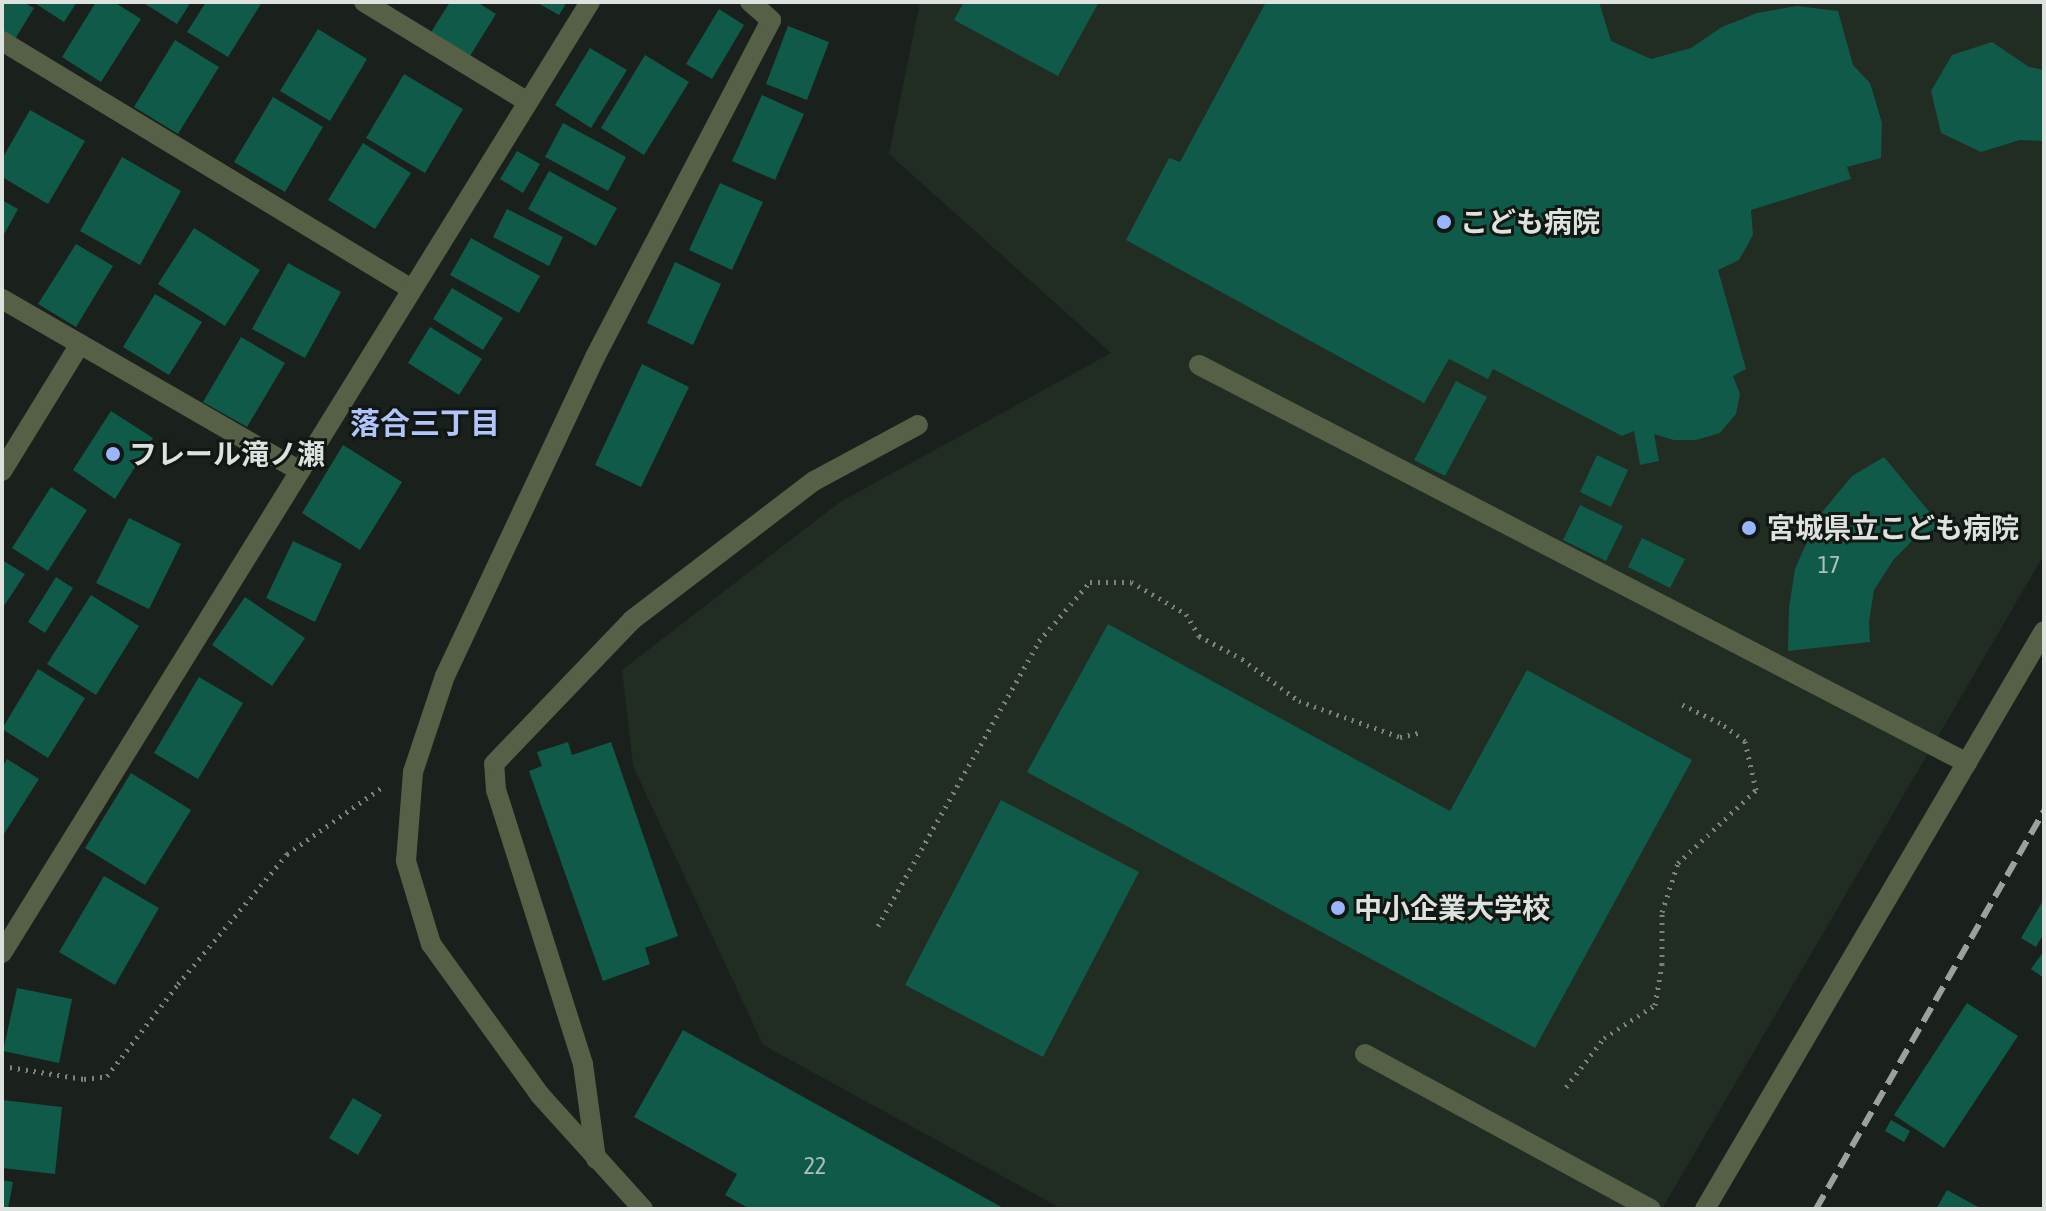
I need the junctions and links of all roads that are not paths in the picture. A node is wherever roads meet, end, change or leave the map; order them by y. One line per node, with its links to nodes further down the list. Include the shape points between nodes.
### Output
1 (364, 2): 5 (street)
2 (590, 2): 5 (street)
3 (750, 2): 17 (street, via 771,20 589,370 445,676 413,772 406,861 431,944 540,1095)
4 (2, 41): 6 (street)
5 (528, 102): 6 (street)
6 (411, 289): 11 (street)
7 (2, 299): 8 (street)
8 (80, 344): 11 (street); 12 (street)
9 (1199, 365): 14 (street)
10 (918, 425): 17 (street, via 814,481 632,620 494,764 496,790 583,1064)
11 (298, 470): 15 (street)
12 (2, 471)
13 (2044, 631): 14 (street)
14 (1967, 763): 20 (street)
15 (2, 953)
16 (1365, 1054): 19 (street)
17 (596, 1159): 18 (street)
18 (643, 1209)
19 (1651, 1209)
20 (1705, 1209)

